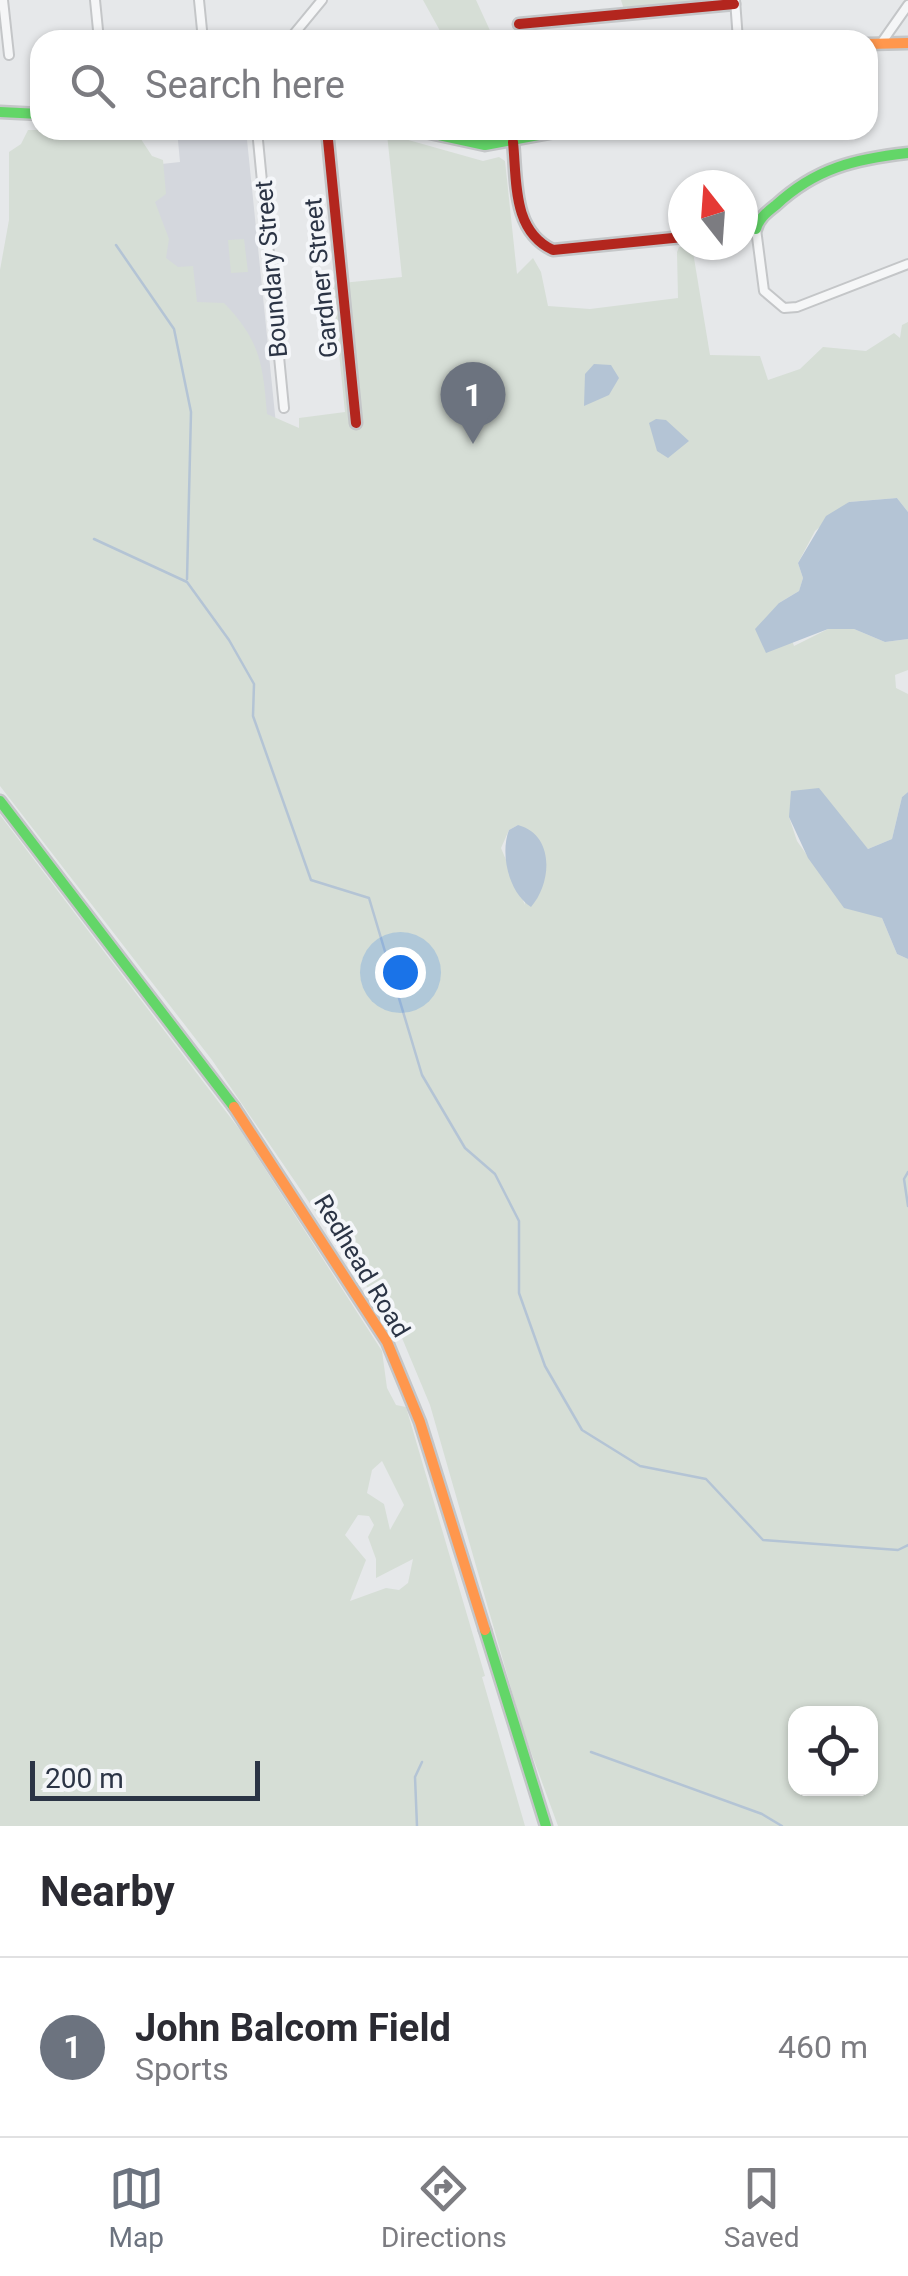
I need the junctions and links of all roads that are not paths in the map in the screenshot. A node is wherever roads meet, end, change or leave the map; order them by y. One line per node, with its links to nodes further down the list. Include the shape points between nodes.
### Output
1 (3, 0): 15 (street)
2 (96, 0): 8 (street)
3 (199, 0): 9 (street)
4 (322, 0): 10 (street)
5 (734, 2): 7 (street); 11 (street)
6 (908, 5): 12 (street)
7 (519, 24)
8 (98, 30)
9 (202, 30)
10 (297, 30)
11 (737, 30)
12 (882, 42): 13 (street); 14 (street)
13 (878, 43)
14 (908, 43)
15 (9, 54)
16 (0, 112): 17 (street)
17 (30, 114)
18 (259, 140): 28 (street, Boundary Street)
19 (328, 140): 29 (street, Gardner Street)
20 (455, 140): 22 (street)
21 (522, 140): 22 (street)
22 (513, 142): 25 (street, via 527,235 539,246)
23 (908, 153): 24 (street, via 840,160 802,181)
24 (758, 221)
25 (668, 238)
26 (758, 245): 27 (street, via 764,290 784,308)
27 (908, 264)
28 (284, 408)
29 (356, 422)
30 (0, 800): 31 (street, Redhead Road, via 244,1120 387,1342 420,1422)
31 (546, 1826)

